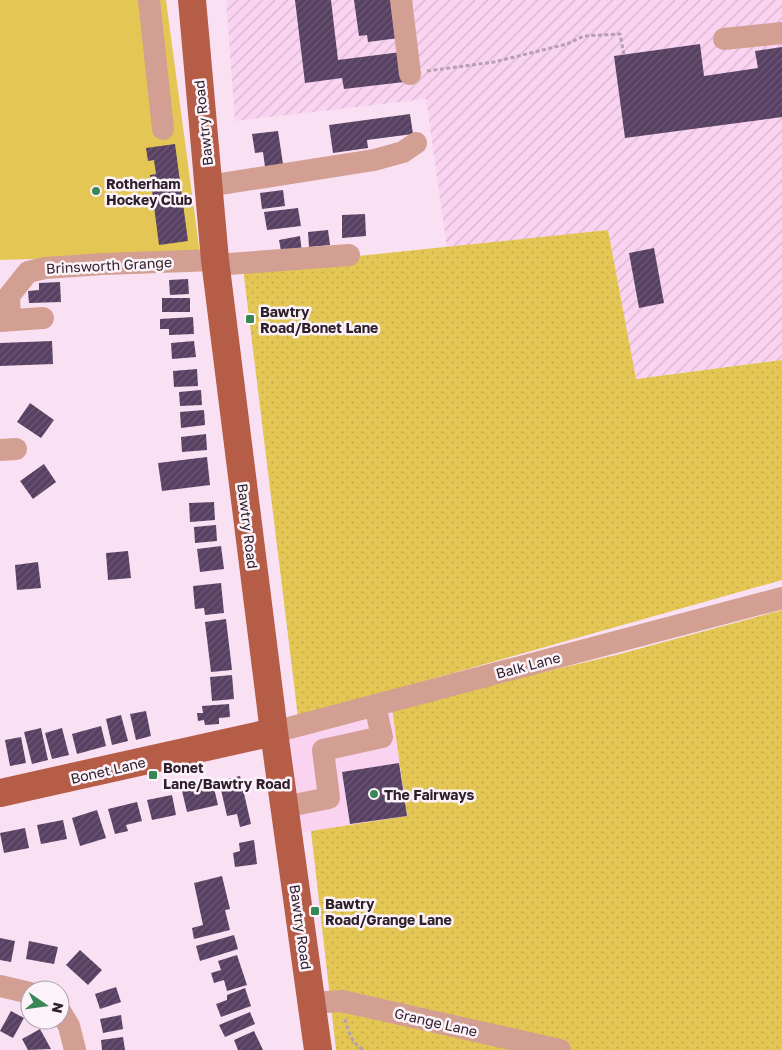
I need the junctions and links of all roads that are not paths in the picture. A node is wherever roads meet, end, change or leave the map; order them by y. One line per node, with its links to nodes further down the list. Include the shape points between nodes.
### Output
1 (150, 0): 7 (street)
2 (192, 0): 9 (main road, Bawtry Road)
3 (401, 0): 6 (street)
4 (782, 33): 5 (street)
5 (724, 39)
6 (410, 74)
7 (163, 129)
8 (416, 143): 9 (street, via 403,152 374,160)
9 (208, 186): 11 (main road, Bawtry Road)
10 (349, 255): 11 (street, Brinsworth Grange)
11 (216, 262): 13 (street, Brinsworth Grange, via 102,264 28,272 9,296); 16 (main road, Bawtry Road)
12 (43, 318): 13 (street)
13 (5, 321)
14 (782, 598): 15 (street, Balk Lane)
15 (375, 705): 16 (street, Balk Lane); 18 (street, via 382,737 323,750 329,798)
16 (274, 732): 17 (main road, Bonet Lane); 18 (main road, Bawtry Road)
17 (0, 793)
18 (284, 807): 21 (main road, Bawtry Road)
19 (0, 986): 20 (street)
20 (20, 991)
21 (311, 1003): 24 (main road, Bawtry Road); 25 (street, Grange Lane, via 342,1001)
22 (70, 1030): 23 (street)
23 (75, 1050)
24 (318, 1050)
25 (560, 1050)

